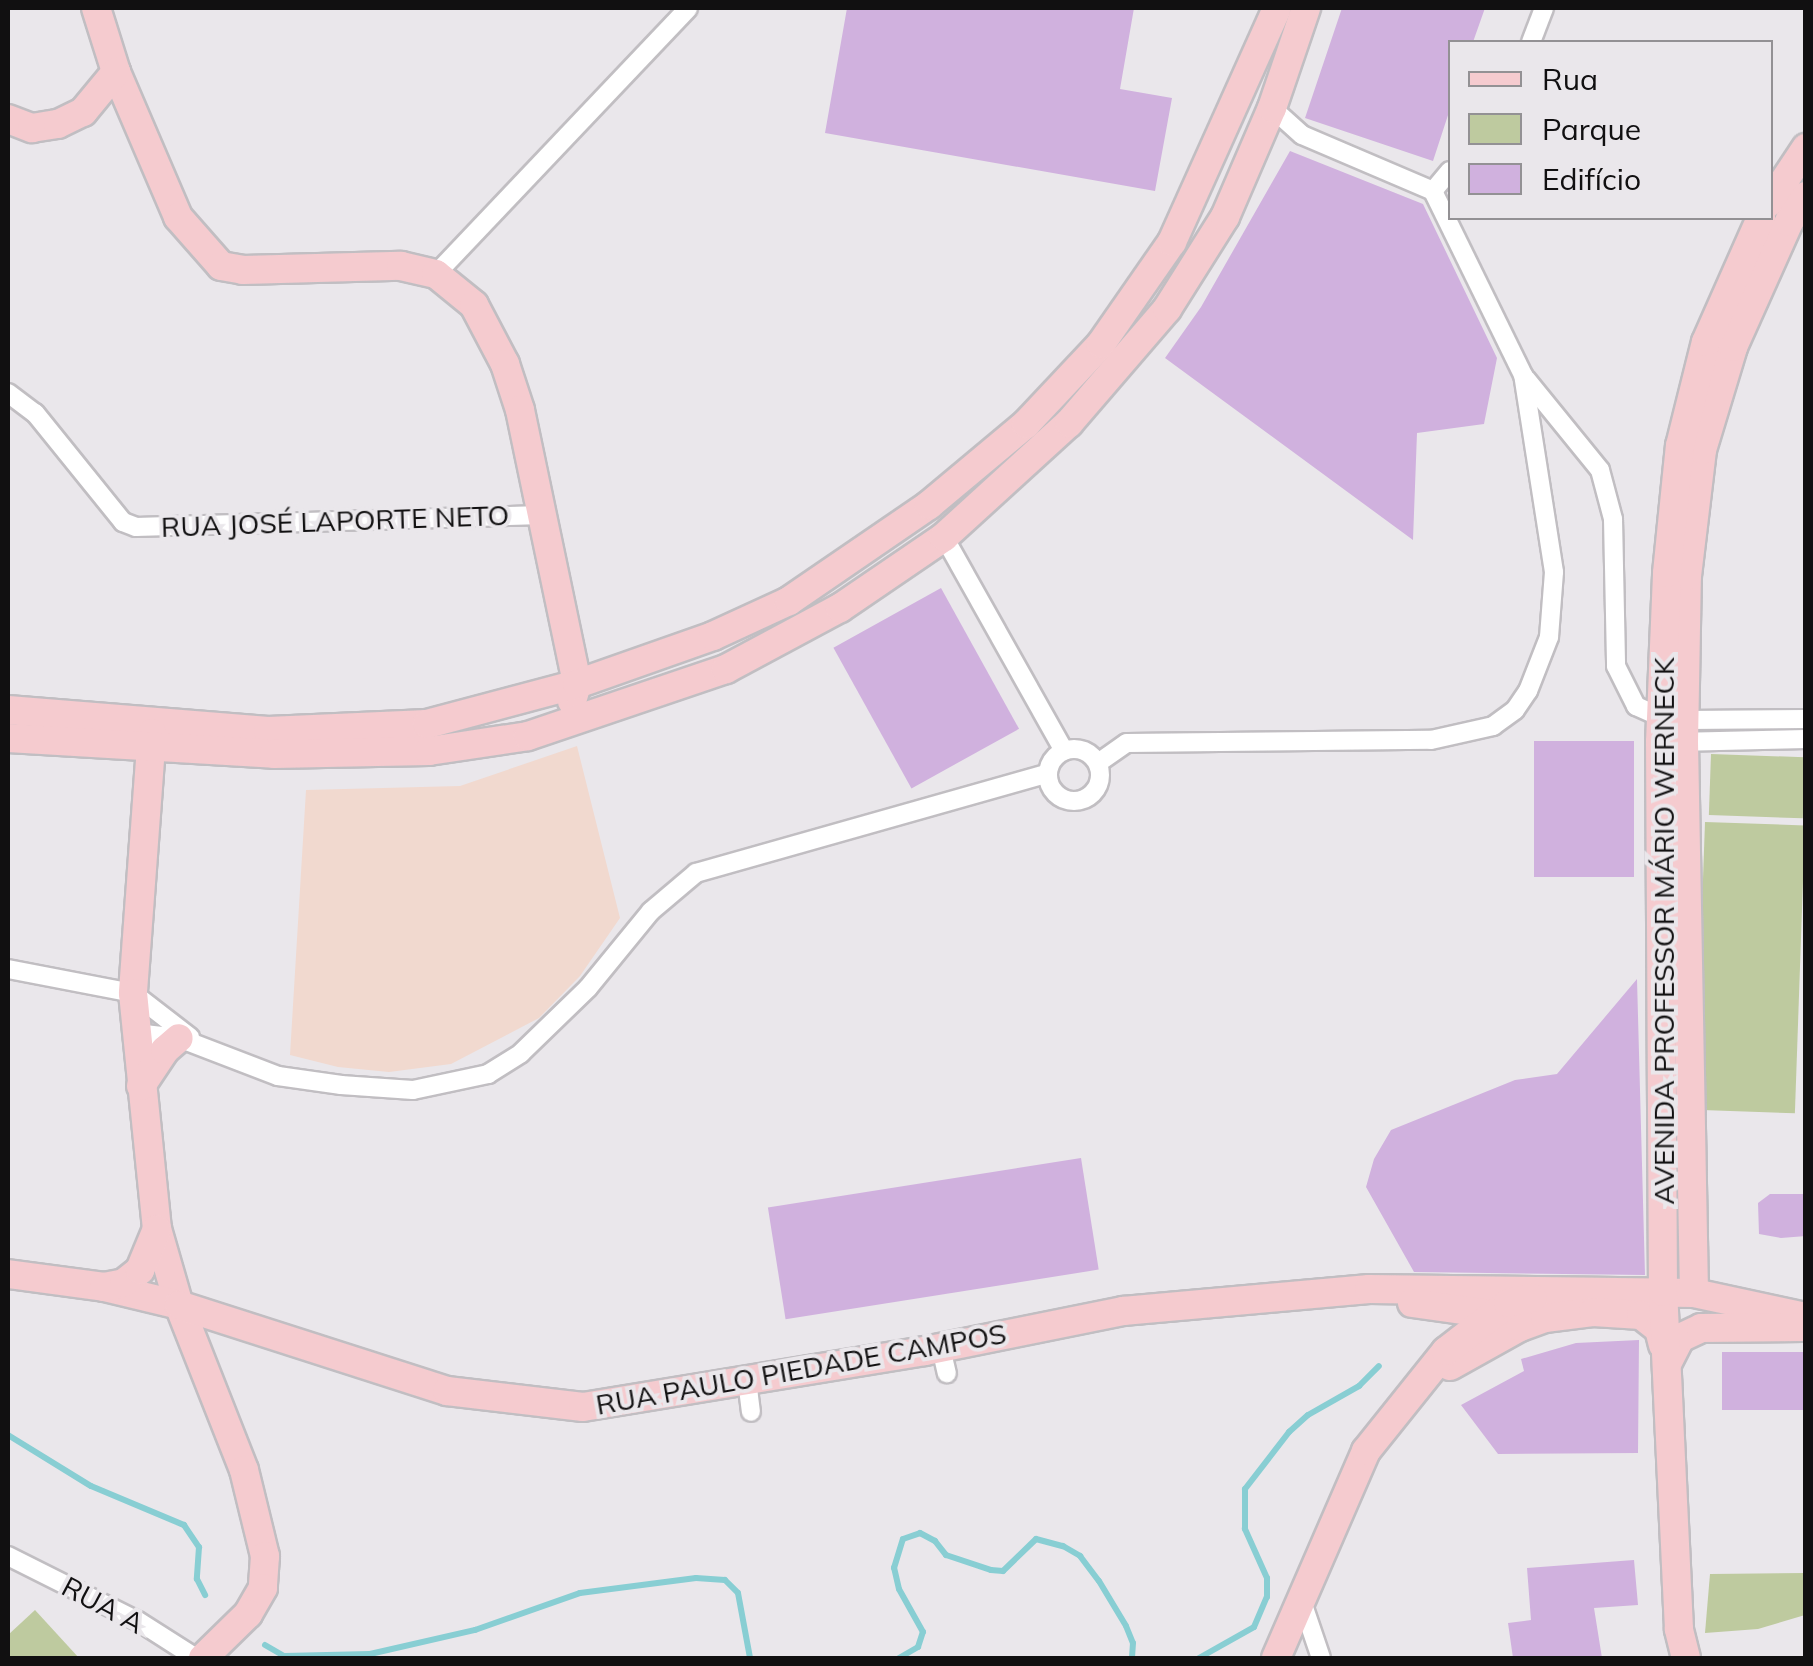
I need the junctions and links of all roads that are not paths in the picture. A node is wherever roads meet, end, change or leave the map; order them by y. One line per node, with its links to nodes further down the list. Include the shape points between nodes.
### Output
1 (96, 8): 7 (main road)
2 (688, 8): 21 (street)
3 (1277, 8): 8 (main road)
4 (1306, 8): 9 (main road)
5 (1544, 8): 6 (street)
6 (1532, 40)
7 (116, 72): 10 (main road); 11 (main road)
8 (1245, 86): 9 (main road); 16 (main road)
9 (1272, 108): 13 (street); 14 (main road)
10 (83, 112): 11 (main road); 12 (main road, via 32,128)
11 (133, 112): 21 (main road, via 178,217 220,266 401,266)
12 (8, 120)
13 (1302, 135): 14 (street); 18 (street)
14 (1259, 142): 16 (main road); 26 (main road, via 1225,217 1168,308 1068,423)
15 (1806, 148): 20 (main road, AVENIDA PROFESSOR MÁRIO WERNECK)
16 (1214, 158): 24 (main road, via 1172,242 1100,344 1026,424)
17 (1448, 173): 18 (street)
18 (1432, 191): 22 (street)
19 (1806, 196): 20 (main road, AVENIDA PROFESSOR MÁRIO WERNECK)
20 (1779, 216): 30 (main road, AVENIDA PROFESSOR MÁRIO WERNECK, via 1702,450)
21 (436, 274): 25 (main road, via 474,306 505,364)
22 (1523, 374): 30 (street, via 1600,470 1613,519 1616,666 1636,706); 36 (street, via 1554,572 1550,637 1515,710 1494,726 1431,740 1128,743)
23 (8, 393): 25 (street, RUA JOSÉ LAPORTE NETO, via 34,413 123,522 136,527)
24 (964, 474): 26 (main road); 27 (main road, via 789,600 713,636)
25 (542, 515): 27 (main road)
26 (944, 536): 32 (main road, via 892,576 726,669); 35 (street)
27 (577, 684): 31 (main road, via 427,724); 32 (main road, via 560,722)
28 (8, 710): 31 (main road)
29 (1806, 719): 30 (street)
30 (1673, 730): 34 (street); 48 (main road, AVENIDA PROFESSOR MÁRIO WERNECK); 49 (main road, AVENIDA PROFESSOR MÁRIO WERNECK)
31 (151, 735): 32 (main road, via 274,754 429,752); 33 (main road); 39 (main road)
32 (528, 736)
33 (8, 738)
34 (1806, 739)
35 (1064, 750): 36 (street, via 1084,751); 37 (street)
36 (1098, 763): 37 (street, via 1098,785 1078,801 1054,792)
37 (1047, 774): 41 (street, via 696,874 651,911 588,988 521,1053 488,1074 413,1090 278,1076)
38 (8, 969): 39 (street)
39 (133, 993): 40 (main road); 41 (street)
40 (136, 1032): 41 (street); 42 (main road)
41 (189, 1042): 42 (main road, via 165,1050)
42 (141, 1086): 43 (main road)
43 (157, 1229): 45 (main road, via 140,1270); 51 (main road)
44 (8, 1274): 45 (main road, RUA PAULO PIEDADE CAMPOS)
45 (104, 1288): 51 (main road, RUA PAULO PIEDADE CAMPOS)
46 (1573, 1288): 47 (main road, RUA PAULO PIEDADE CAMPOS); 48 (main road, RUA PAULO PIEDADE CAMPOS); 52 (main road, via 1508,1303)
47 (1369, 1289): 50 (main road, RUA PAULO PIEDADE CAMPOS); 58 (main road, RUA PAULO PIEDADE CAMPOS, via 1123,1311 944,1360)
48 (1663, 1292): 49 (main road, RUA PAULO PIEDADE CAMPOS); 57 (main road, AVENIDA PROFESSOR MÁRIO WERNECK)
49 (1694, 1293): 53 (main road, RUA PAULO PIEDADE CAMPOS)
50 (1412, 1303): 52 (main road, RUA PAULO PIEDADE CAMPOS); 56 (main road, via 1445,1326)
51 (179, 1305): 58 (main road, RUA PAULO PIEDADE CAMPOS, via 448,1392 519,1402 583,1407); 64 (main road, via 244,1470 274,1571 248,1614)
52 (1490, 1314): 54 (main road, RUA PAULO PIEDADE CAMPOS); 56 (main road)
53 (1806, 1317)
54 (1545, 1318): 57 (main road, via 1641,1315 1658,1329); 59 (main road)
55 (1806, 1327): 57 (main road, via 1701,1328 1680,1338)
56 (1446, 1351): 59 (main road)
57 (1668, 1362): 66 (main road, AVENIDA PROFESSOR MÁRIO WERNECK, via 1678,1629)
58 (747, 1380): 60 (street)
59 (1419, 1385): 62 (main road, via 1366,1451)
60 (751, 1412)
61 (8, 1556): 64 (street, RUA A)
62 (1300, 1598): 63 (main road); 65 (street)
63 (1279, 1654): 65 (street, via 1302,1646)
64 (200, 1658)
65 (1321, 1658)
66 (1686, 1658)

